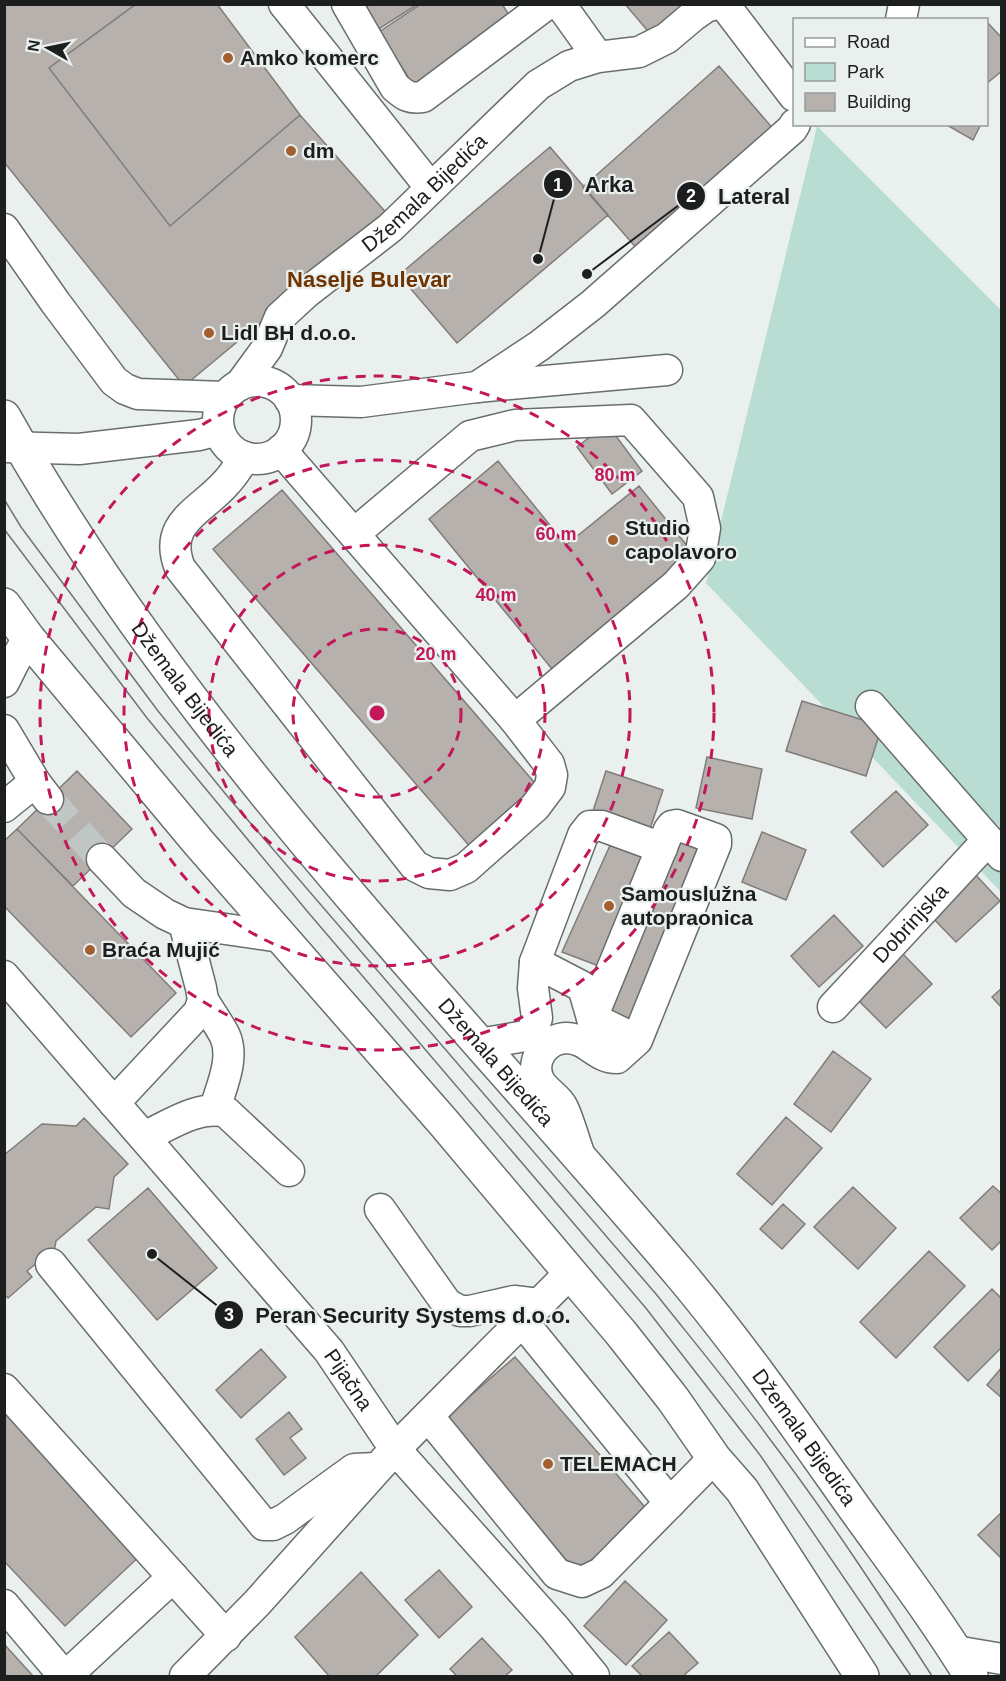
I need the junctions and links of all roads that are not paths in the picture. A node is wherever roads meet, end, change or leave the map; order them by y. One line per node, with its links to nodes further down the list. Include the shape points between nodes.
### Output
1 (284, 4): 9 (street)
2 (347, 4): 3 (street, via 395,87 406,97 415,98 423,97)
3 (547, 4)
4 (560, 4): 6 (street)
5 (722, 5): 6 (street, Džemala Bijedića, via 706,7 667,38 639,52); 7 (street, Džemala Bijedića)
6 (598, 57): 9 (street, Džemala Bijedića, via 569,66 538,85)
7 (793, 94)
8 (794, 126): 13 (street, via 593,304)
9 (430, 187): 11 (street, Džemala Bijedića, via 390,228 280,317)
10 (4, 229): 14 (street, via 114,381 125,389 138,394)
11 (267, 348): 14 (street, Džemala Bijedića); 15 (street, via 271,370)
12 (667, 369): 13 (street)
13 (477, 387): 16 (street)
14 (232, 391): 15 (street, via 252,381 265,382); 18 (street, via 220,407)
15 (283, 393): 16 (street); 19 (street, via 296,418)
16 (361, 402): 19 (street, via 314,421)
17 (4, 417): 20 (main road, Džemala Bijedića)
18 (219, 430): 20 (street, via 79,449); 21 (street, via 228,447)
19 (286, 443): 21 (street, via 264,458); 22 (street)
20 (13, 448): 41 (main road, Džemala Bijedića, via 185,691 289,822)
21 (245, 457): 27 (street, via 227,483 182,522 174,554 180,568 414,866 429,873 450,875 466,868 535,807 550,787 549,764)
22 (355, 533): 27 (street); 27 (street, via 470,436 515,425 631,420 698,497 705,528 700,558 676,585)
23 (4, 605): 24 (main road)
24 (28, 638): 25 (street); 34 (main road)
25 (4, 682)
26 (871, 706): 31 (street, Dobrinjska)
27 (515, 720)
28 (4, 730): 29 (street, via 42,790)
29 (4, 807)
30 (662, 848): 35 (street, via 602,826 590,826 583,835); 39 (street); 40 (street, via 672,826 677,825 716,839 717,844)
31 (995, 848): 38 (street, Dobrinjska)
32 (102, 859): 33 (street, via 134,893)
33 (184, 922): 34 (street); 37 (street)
34 (280, 937): 49 (main road)
35 (535, 962): 39 (street, via 583,987); 41 (street, via 532,988 537,1018 531,1035)
36 (4, 976): 42 (street, Pijačna)
37 (203, 1000): 42 (street, via 200,1012); 43 (street, via 226,1038 228,1050 229,1061)
38 (833, 1007)
39 (592, 1018): 40 (street)
40 (638, 1040): 45 (street, via 617,1058 606,1058 582,1041 567,1038 551,1040 540,1052 539,1080 562,1106)
41 (479, 1044): 45 (main road, Džemala Bijedića)
42 (114, 1103): 44 (street, Pijačna)
43 (215, 1109): 44 (street, via 196,1112); 46 (street, via 226,1112)
44 (144, 1137): 53 (street, Pijačna, via 329,1352)
45 (581, 1159): 60 (main road, Džemala Bijedića, via 742,1350)
46 (289, 1171)
47 (380, 1209): 50 (street, via 447,1304 470,1311 514,1301)
48 (51, 1264): 53 (street, via 264,1525 285,1519 354,1469)
49 (570, 1273): 50 (street); 54 (main road, via 673,1398)
50 (531, 1313): 52 (street); 55 (street)
51 (4, 1389): 56 (street)
52 (428, 1416): 53 (street); 55 (street, via 557,1574 571,1580 582,1582 601,1573)
53 (387, 1458): 58 (street); 63 (street, Pijačna, via 554,1627)
54 (714, 1458): 55 (street); 64 (main road, via 742,1490)
55 (670, 1503)
56 (173, 1577): 58 (street); 61 (street)
57 (4, 1605): 61 (street)
58 (226, 1636): 62 (street)
59 (1002, 1659): 60 (street)
60 (963, 1664)
61 (65, 1677)
62 (185, 1677)
63 (594, 1677)
64 (862, 1677)

